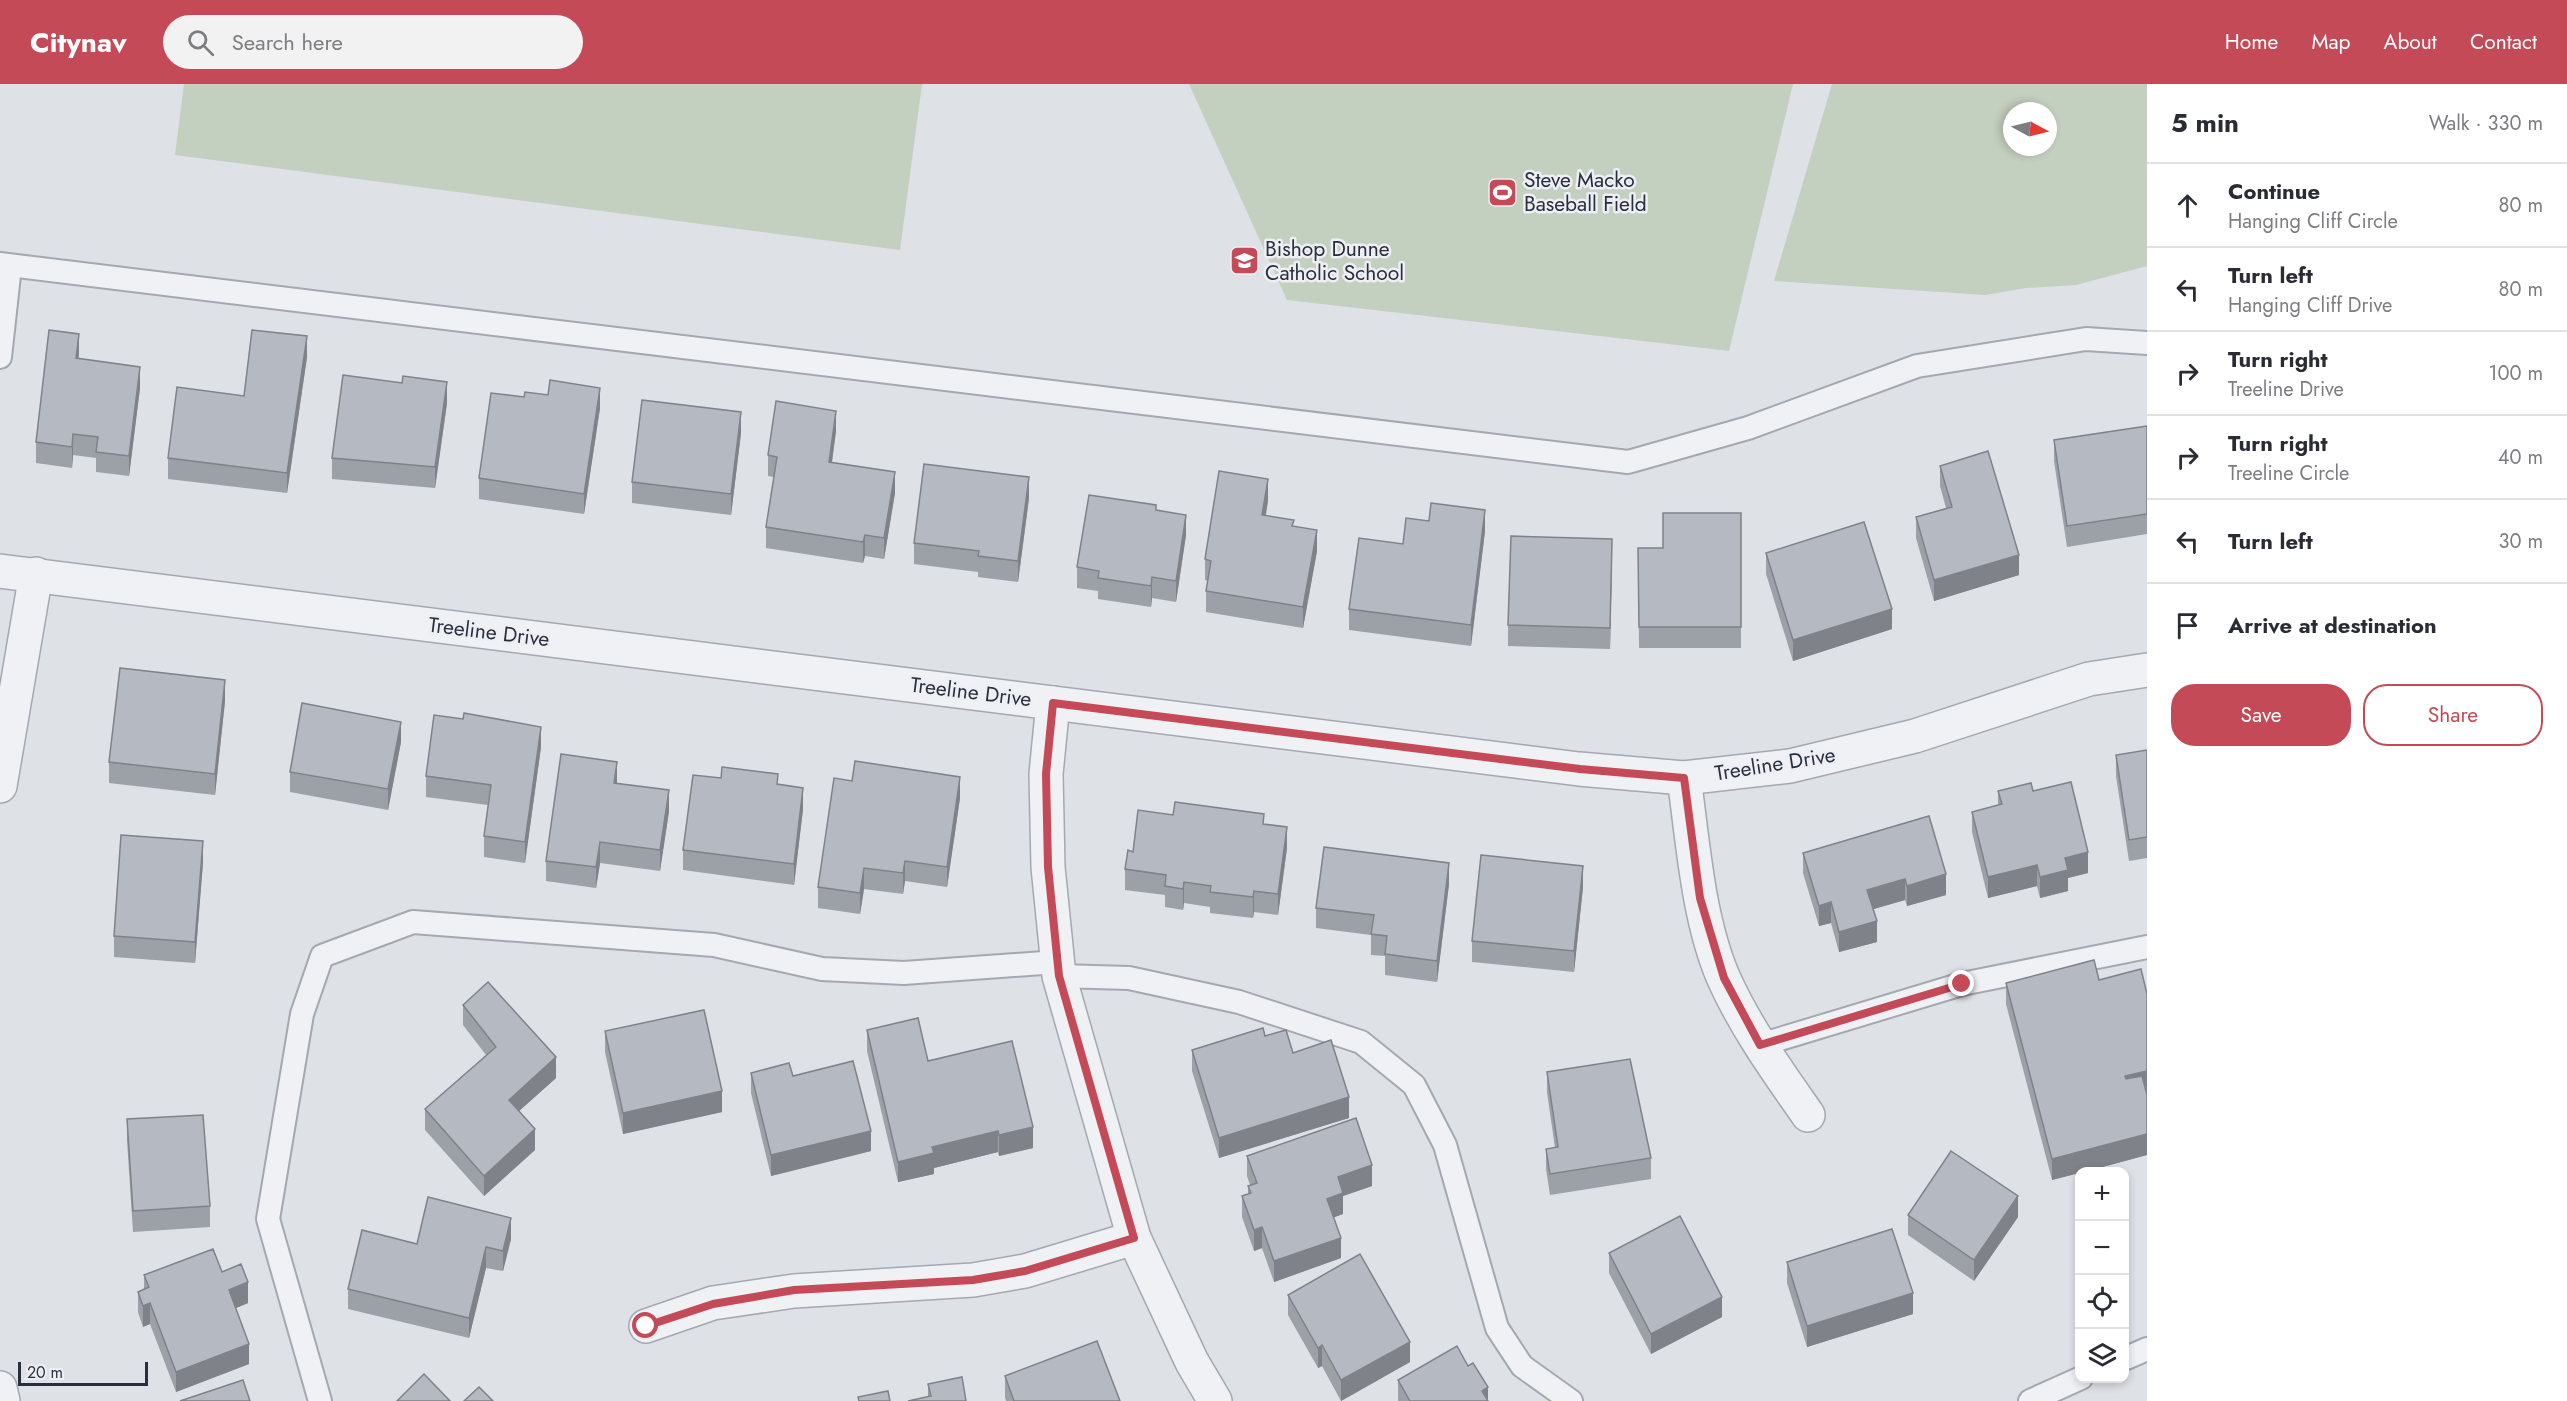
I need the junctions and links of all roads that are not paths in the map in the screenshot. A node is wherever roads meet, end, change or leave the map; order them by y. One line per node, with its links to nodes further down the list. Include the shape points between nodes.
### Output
1 (5, 265): 2 (lane, via 1628,462 1748,428 1917,366 2085,339); 3 (lane)
2 (2147, 343)
3 (0, 357)
4 (0, 571): 5 (street, Treeline Drive)
5 (36, 574): 7 (street, Treeline Drive); 9 (street)
6 (2147, 670): 8 (street, Treeline Drive, via 2089,680 1915,736 1790,766)
7 (1053, 703): 8 (street, Treeline Drive, via 1580,769); 11 (street, via 1046,774 1048,867)
8 (1684, 778): 12 (street, via 1703,908 1724,978)
9 (0, 786)
10 (2147, 948): 12 (lane, via 1962,984)
11 (1058, 969): 14 (street); 21 (lane, via 904,973 822,969 714,945 413,922 322,956 302,1014 268,1218); 23 (lane, via 1129,978 1239,1002 1361,1042 1414,1085 1445,1145 1497,1328 1522,1366)
12 (1760, 1045): 13 (street)
13 (1808, 1115)
14 (1134, 1238): 15 (street, via 1025,1271 984,1279 794,1290 713,1304); 22 (street, via 1192,1362)
15 (646, 1326)
16 (2147, 1349): 17 (lane)
17 (2129, 1357)
18 (2075, 1381): 24 (lane)
19 (0, 1388): 20 (street)
20 (3, 1401)
21 (320, 1401)
22 (1215, 1401)
23 (1571, 1401)
24 (2030, 1401)

